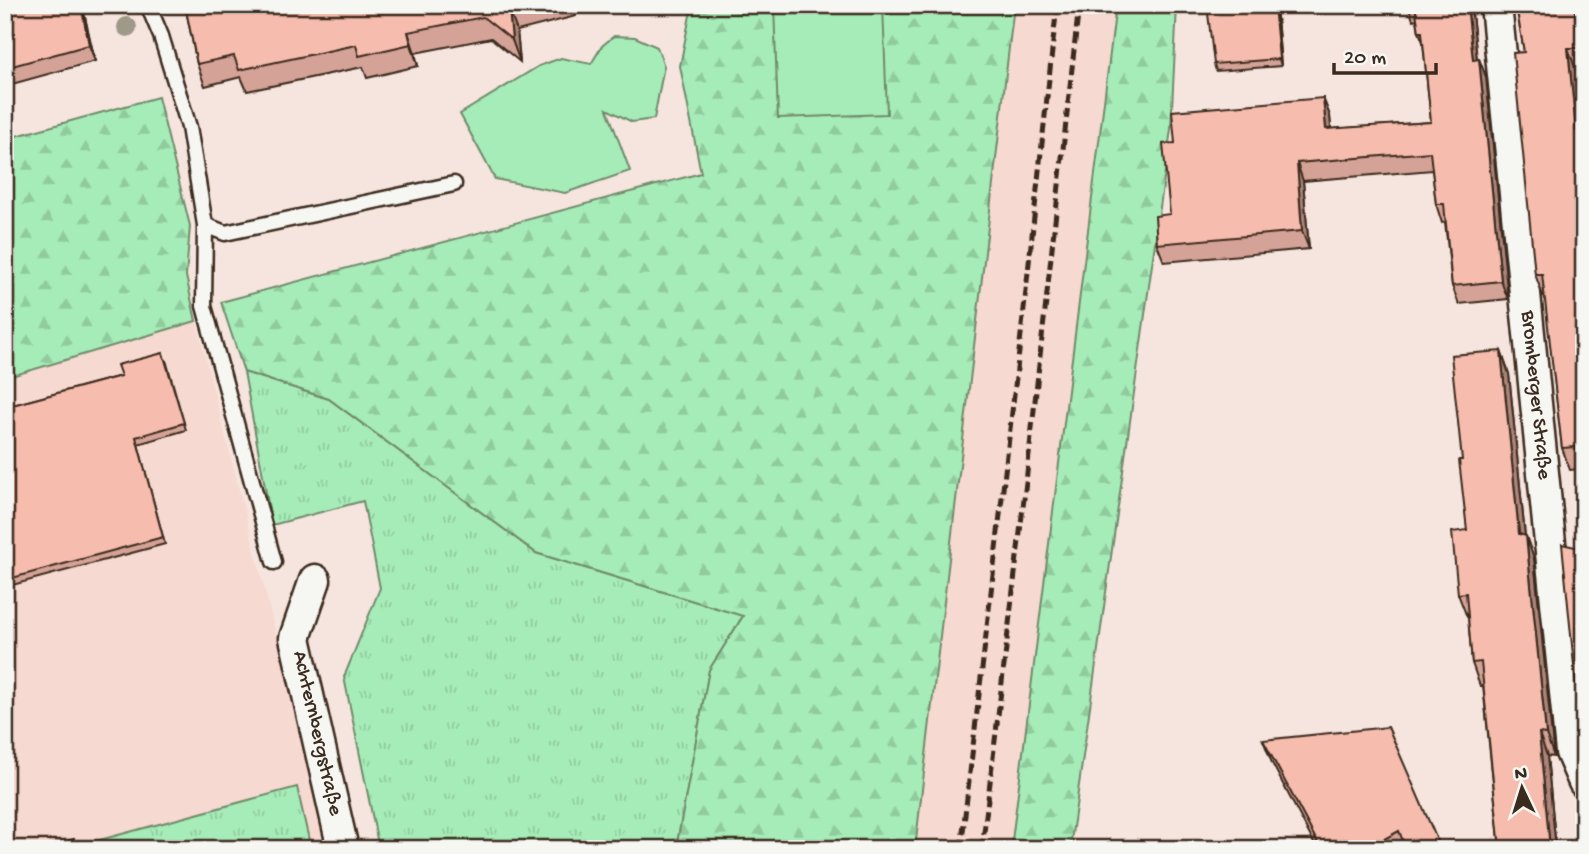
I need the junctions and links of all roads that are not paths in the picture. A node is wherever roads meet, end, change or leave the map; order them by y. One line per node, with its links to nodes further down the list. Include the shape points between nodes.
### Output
1 (148, 5): 4 (lane, via 189,127)
2 (1496, 5): 7 (street, Bromberger Straße, via 1571,752)
3 (454, 184): 4 (lane, via 225,233)
4 (205, 225): 5 (lane, via 204,306)
5 (274, 562)
6 (315, 580): 8 (street, Achternbergstraße, via 295,638)
7 (1584, 782)
8 (343, 849)

